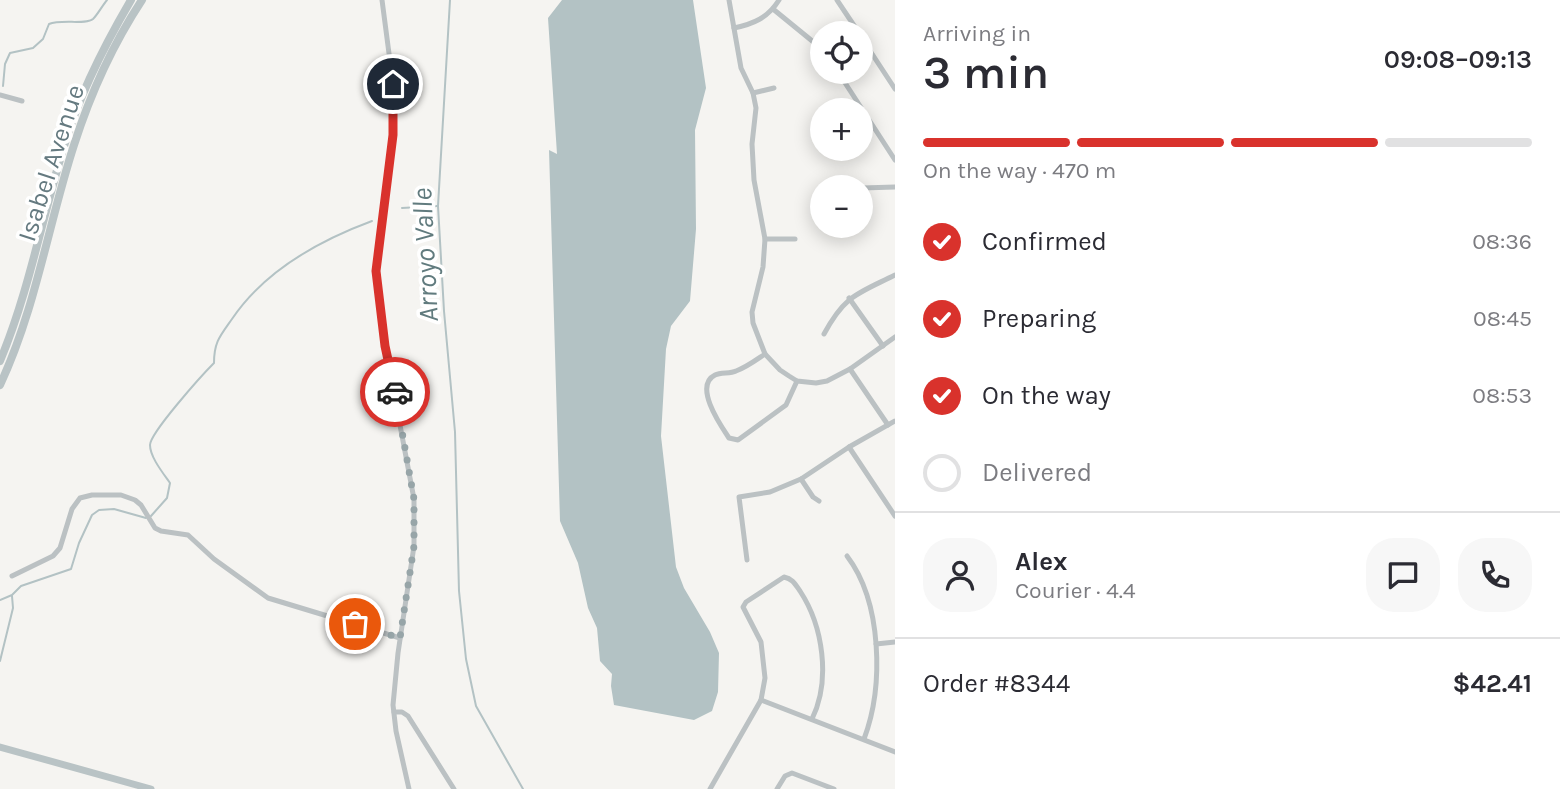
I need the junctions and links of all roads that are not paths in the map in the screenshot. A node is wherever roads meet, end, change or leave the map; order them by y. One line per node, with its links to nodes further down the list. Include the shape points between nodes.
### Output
1 (131, 0): 29 (highway, Isabel Avenue, via 71,125)
2 (142, 0): 32 (highway, Isabel Avenue, via 120,37 80,128 29,311)
3 (382, 0): 42 (street, via 393,84 393,135 376,271 414,499 414,546)
4 (729, 0): 9 (street)
5 (779, 0): 7 (street)
6 (837, 0): 8 (street)
7 (773, 9): 9 (street, via 757,22); 10 (street)
8 (851, 21)
9 (734, 28): 14 (street, via 741,68)
10 (810, 39)
11 (873, 55): 13 (street)
12 (774, 88): 14 (street)
13 (895, 89)
14 (753, 93): 21 (street, via 754,180)
15 (0, 95): 16 (street)
16 (22, 101)
17 (873, 129): 18 (street)
18 (895, 160)
19 (895, 187): 20 (street)
20 (873, 188)
21 (765, 239): 22 (street); 28 (street, via 752,312)
22 (795, 239)
23 (895, 275): 24 (street)
24 (849, 298): 25 (street); 27 (street)
25 (824, 334)
26 (895, 337): 27 (street)
27 (883, 346): 30 (street)
28 (765, 354): 31 (street); 31 (street, via 709,381 710,407 729,438 738,440 773,417 786,405)
29 (0, 361)
30 (850, 369): 31 (street, via 827,381); 34 (street)
31 (797, 381)
32 (0, 385)
33 (895, 421): 34 (street)
34 (888, 425): 35 (street)
35 (849, 447): 36 (street); 38 (street)
36 (801, 479): 37 (street); 40 (street, via 739,498)
37 (819, 501)
38 (895, 516)
39 (848, 556): 44 (street, via 864,590)
40 (747, 560)
41 (12, 576): 42 (street, via 60,548 80,498 121,495 141,505 155,528 188,535 268,598)
42 (400, 638): 46 (street)
43 (895, 642): 44 (street)
44 (876, 644): 48 (street, via 876,694)
45 (761, 701): 47 (street); 47 (street, via 764,656 743,607 780,579 790,578 812,612 820,645 822,684); 54 (street)
46 (394, 712): 52 (street); 53 (street, via 408,716)
47 (813, 719): 48 (street)
48 (864, 739): 50 (street)
49 (0, 747): 51 (main road)
50 (895, 752)
51 (151, 789)
52 (409, 789)
53 (454, 789)
54 (710, 789)
55 (777, 789): 56 (street, via 792,773)
56 (834, 789)

